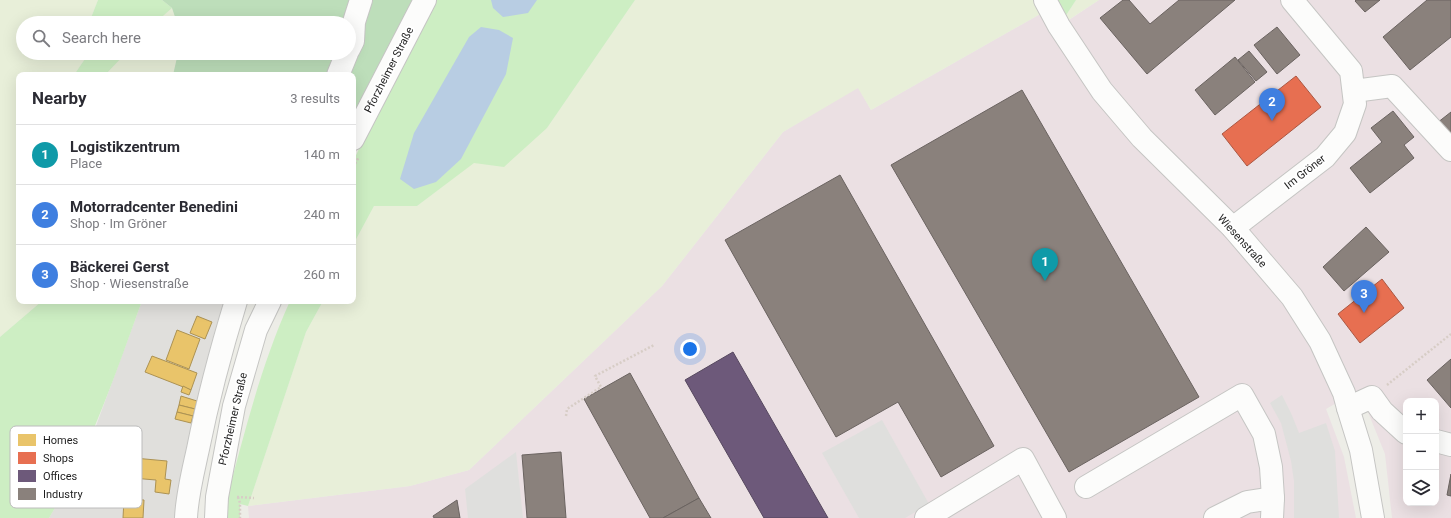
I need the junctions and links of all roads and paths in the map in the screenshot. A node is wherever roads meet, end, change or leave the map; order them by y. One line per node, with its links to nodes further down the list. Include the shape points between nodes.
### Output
1 (361, 0): 5 (street)
2 (425, 0): 9 (street, Pforzheimer Straße)
3 (1045, 0): 11 (street, Wiesenstraße, via 1102,91 1142,138)
4 (1292, 0): 8 (street, Im Gröner, via 1351,72)
5 (356, 16)
6 (344, 60): 7 (street)
7 (339, 72)
8 (1354, 91): 10 (street, via 1392,86); 11 (street, Im Gröner, via 1355,104 1345,133 1325,157)
9 (356, 133)
10 (1451, 150)
11 (1232, 228): 17 (street, Wiesenstraße, via 1292,297 1320,340 1344,393)
12 (235, 304): 24 (street, via 219,356 204,420 186,502)
13 (269, 304): 25 (street, Pforzheimer Straße, via 256,330 234,406 217,497)
14 (1451, 334): 16 (path)
15 (654, 345): 18 (path, via 595,376 601,387 567,409)
16 (1372, 397): 17 (street); 19 (street, via 1382,411)
17 (1348, 408): 29 (street, Wiesenstraße, via 1361,450)
18 (566, 416)
19 (1403, 430)
20 (1439, 442): 21 (street)
21 (1451, 445)
22 (1086, 487): 23 (street, via 1242,395 1264,434 1271,467)
23 (1272, 508): 28 (street, via 1247,502)
24 (186, 518)
25 (216, 518)
26 (926, 518): 27 (street, via 1023,460)
27 (1055, 518)
28 (1215, 518)
29 (1373, 518)

